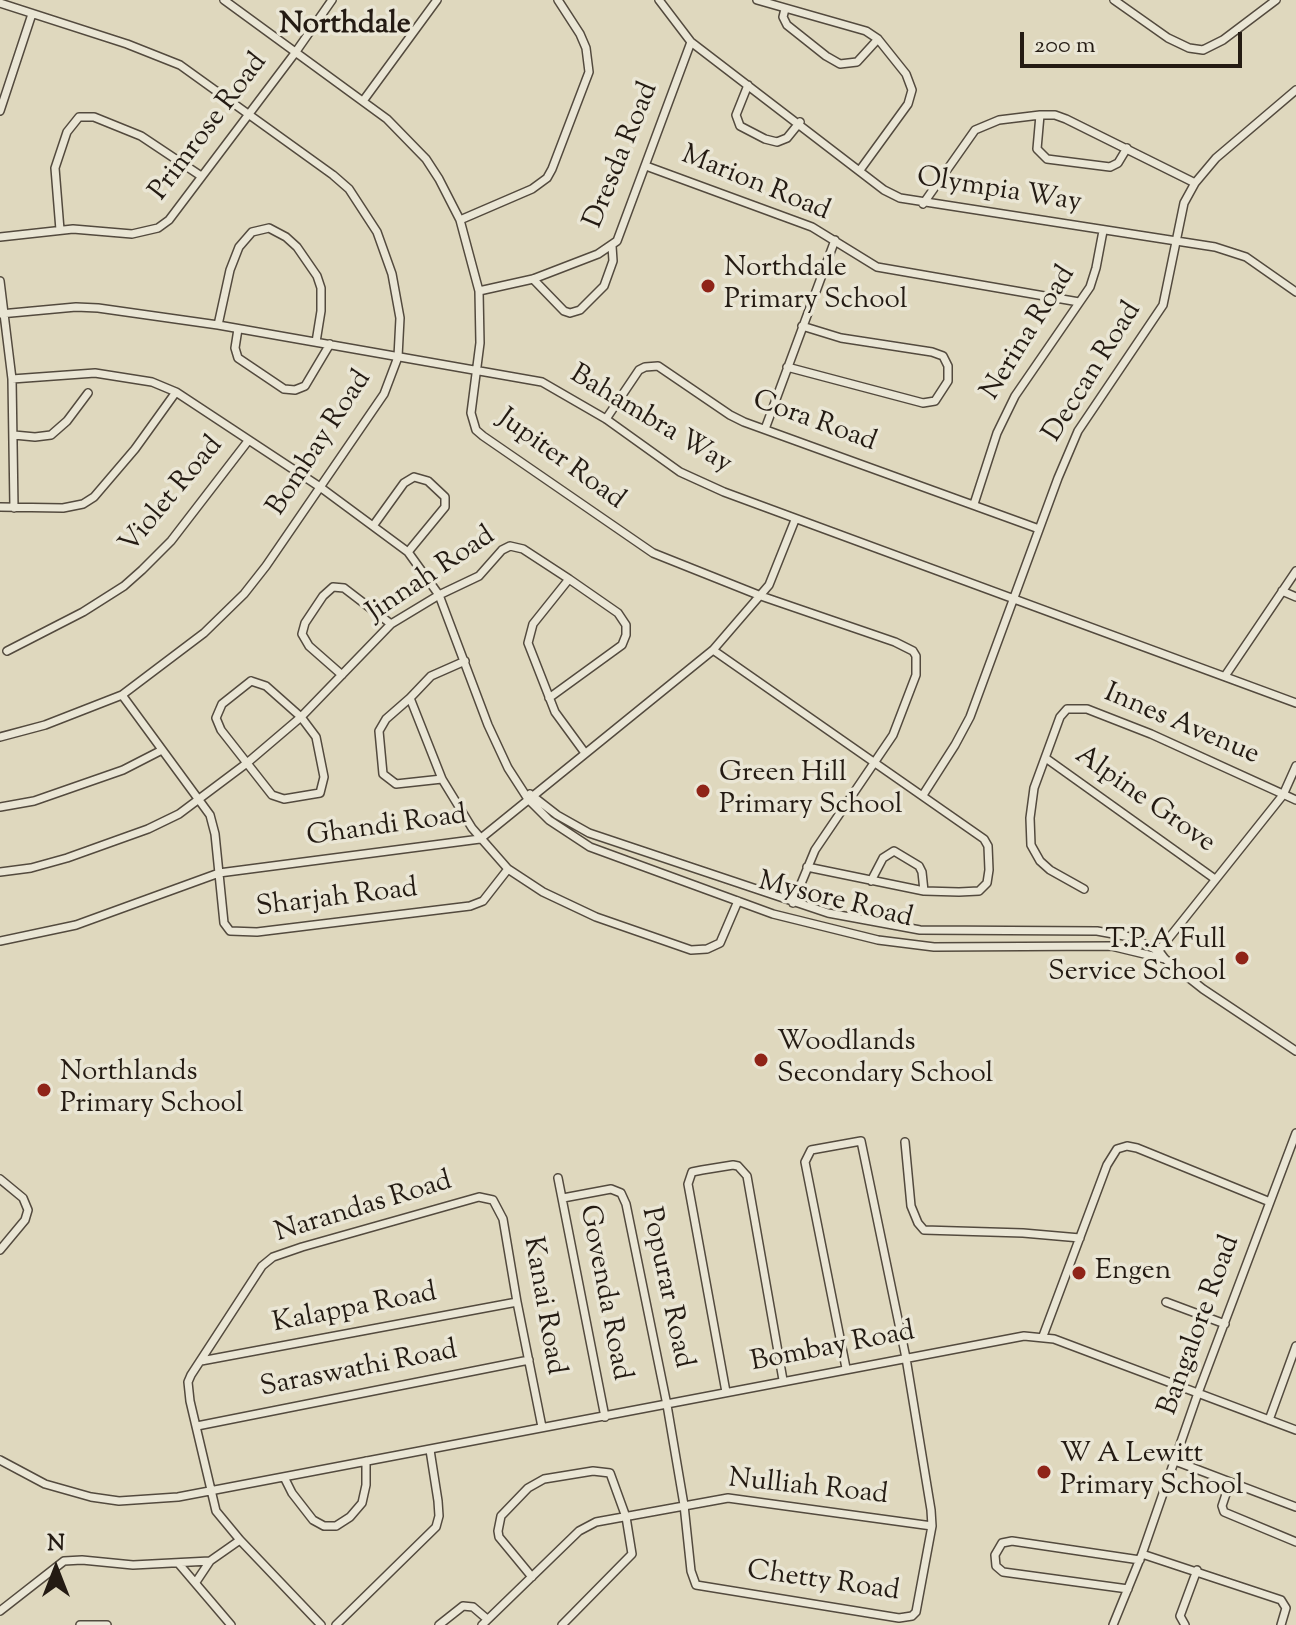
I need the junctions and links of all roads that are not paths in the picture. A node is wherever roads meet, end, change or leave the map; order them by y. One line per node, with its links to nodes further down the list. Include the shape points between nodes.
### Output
1 (224, 0): 14 (street, Jupiter Road)
2 (332, 0): 14 (street, Primrose Road)
3 (437, 0): 19 (street)
4 (558, 0): 30 (street, via 580,34 589,72 552,169 532,189)
5 (659, 0): 13 (street, Olympia Way)
6 (757, 0): 10 (street)
7 (1114, 0): 8 (street, via 1168,38 1196,50 1223,40)
8 (1276, 0)
9 (0, 3): 11 (street, Bombay Road)
10 (785, 9): 12 (street); 12 (street, via 787,25 840,64 857,62)
11 (32, 14): 16 (street); 21 (street, Bombay Road, via 161,56)
12 (878, 39): 26 (street, via 906,74 911,97)
13 (691, 42): 17 (street, Olympia Way); 25 (street, Dresda Road)
14 (295, 53): 19 (street, Jupiter Road); 21 (street, Primrose Road)
15 (0, 80): 16 (street)
16 (10, 83): 20 (street)
17 (748, 85): 23 (street, Olympia Way); 23 (street, via 736,115 740,126 777,142)
18 (1296, 90): 28 (street, Deccan Road)
19 (363, 101): 30 (street, Jupiter Road, via 426,159)
20 (0, 111)
21 (249, 112): 27 (street, Primrose Road); 48 (street, Bombay Road, via 349,189 366,213 396,288)
22 (1040, 115): 24 (street, via 1055,115); 24 (street, via 1037,149 1047,159 1110,167); 29 (street, via 999,120 975,130)
23 (800, 122): 26 (street, Olympia Way)
24 (1127, 148): 28 (street)
25 (646, 166): 34 (street, Marion Road); 36 (street, Dresda Road)
26 (860, 170): 29 (street, Olympia Way, via 894,196)
27 (201, 176): 31 (street, Primrose Road, via 169,220 150,232); 31 (street, via 141,136 94,117 79,117 67,132 55,168)
28 (1195, 183): 35 (street, Deccan Road, via 1180,214)
29 (923, 204): 32 (street, Olympia Way)
30 (460, 220): 39 (street, Jupiter Road)
31 (60, 230): 33 (street, Primrose Road)
32 (1103, 231): 35 (street, Olympia Way); 41 (street, Nerina Road, via 1093,279)
33 (0, 237)
34 (835, 240): 41 (street, Marion Road, via 870,264 893,272); 44 (street)
35 (1175, 241): 40 (street, Olympia Way, via 1246,257); 64 (street, Deccan Road, via 1163,305 1078,431)
36 (612, 246): 37 (street, Dresda Road); 37 (street, via 604,286 580,310 564,311)
37 (533, 279): 39 (street, Dresda Road)
38 (0, 281): 42 (street)
39 (479, 291): 50 (street, Jupiter Road)
40 (1296, 292)
41 (1079, 302): 59 (street, Nerina Road, via 1015,396)
42 (2, 314): 43 (street, Bahambra Way, via 76,307); 51 (street)
43 (218, 325): 45 (street, Bahambra Way); 46 (street, via 239,247 252,232 269,228 297,247 317,276 321,311)
44 (802, 326): 49 (street); 49 (street, via 943,356 948,381 935,401 923,403)
45 (238, 329): 46 (street, Bahambra Way); 47 (street, via 238,358 284,389 305,386)
46 (316, 342): 47 (street, Bahambra Way)
47 (330, 344): 48 (street, Bahambra Way)
48 (398, 357): 50 (street, Bahambra Way); 58 (street, Bombay Road, via 377,406)
49 (787, 367): 55 (street)
50 (477, 370): 54 (street, Bahambra Way, via 542,382); 70 (street, Jupiter Road, via 471,413 483,436 653,553)
51 (12, 379): 52 (street, Mysore Road, via 95,373 152,382); 56 (street)
52 (176, 392): 57 (street, Mysore Road); 61 (street, via 94,497 76,507)
53 (88, 393): 56 (street, via 51,435)
54 (606, 419): 55 (street, Cora Road, via 639,370 652,365 730,415); 62 (street, Bahambra Way, via 680,472)
55 (765, 429): 59 (street, Cora Road)
56 (14, 435): 61 (street)
57 (248, 441): 58 (street, Mysore Road); 75 (street, Violet Road, via 171,541 124,586)
58 (320, 487): 63 (street, Mysore Road); 79 (street, Bombay Road, via 244,594 204,633)
59 (974, 504): 64 (street, Cora Road)
60 (0, 507): 61 (street)
61 (14, 508)
62 (795, 520): 70 (street, Ghandi Road); 72 (street, Bahambra Way)
63 (373, 526): 65 (street, Mysore Road); 65 (street, via 409,479 428,481 445,497 445,507)
64 (1039, 529): 72 (street, Deccan Road)
65 (408, 552): 69 (street, Mysore Road)
66 (1296, 571): 68 (street)
67 (569, 579): 69 (street, Jinnah Road, via 510,546 479,576); 81 (street, via 528,636); 81 (street, Jinnah Road, via 618,613 626,635 610,655)
68 (1282, 591): 71 (street); 78 (street)
69 (439, 595): 73 (street, Jinnah Road); 76 (street, Mysore Road)
70 (761, 596): 74 (street, Ghandi Road); 89 (street, Jupiter Road, via 913,651 916,675 893,735)
71 (1296, 597)
72 (1013, 598): 78 (street, Bahambra Way); 92 (street, Deccan Road, via 963,731)
73 (391, 624): 77 (street, Jinnah Road); 77 (street, via 344,588 333,587 323,596 302,634)
74 (713, 650): 86 (street, Ghandi Road); 89 (street)
75 (7, 651)
76 (465, 661): 80 (street, via 431,676); 94 (street, Mysore Road, via 498,747)
77 (342, 675): 83 (street, Jinnah Road)
78 (1225, 676): 82 (street, Bahambra Way)
79 (122, 695): 84 (street, Bombay Road); 85 (street, Sharjah Road)
80 (410, 698): 91 (street); 91 (street, via 379,731 383,774 396,784)
81 (549, 698): 86 (street)
82 (1296, 703)
83 (301, 717): 88 (street, Jinnah Road); 88 (street, via 260,682 239,688 216,718); 88 (street, via 318,743 324,777 320,793 278,798)
84 (0, 737)
85 (162, 750): 95 (street, Sharjah Road); 97 (street, via 123,770 34,801)
86 (585, 753): 94 (street, Ghandi Road)
87 (1047, 759): 93 (street, Innes Avenue, via 1060,717 1067,709 1080,707); 103 (street, Alpine Grove); 105 (street, Innes Avenue, via 1032,800 1031,845 1050,870)
88 (247, 763): 95 (street, Jinnah Road)
89 (874, 764): 92 (street); 99 (street)
90 (1296, 766): 93 (street)
91 (442, 779): 98 (street)
92 (923, 795): 106 (street, via 984,839 989,870 979,891)
93 (1283, 795): 96 (street, Innes Avenue); 103 (street)
94 (530, 797): 98 (street, Ghandi Road); 107 (street, Mysore Road, via 562,831 590,847); 108 (street, Mysore Road, via 589,833)
95 (199, 799): 101 (street, Jinnah Road, via 148,829 46,864); 102 (street, Sharjah Road, via 213,822)
96 (1296, 800)
97 (0, 807)
98 (480, 839): 100 (street); 102 (street, Ghandi Road)
99 (807, 867): 104 (street); 108 (street)
100 (508, 869): 102 (street, Sharjah Road, via 483,901 470,906 245,933 230,931 224,923); 107 (street, via 596,917 691,950 720,943)
101 (0, 872)
102 (219, 873): 109 (street, Ghandi Road, via 76,925)
103 (1215, 879): 110 (street)
104 (871, 881): 106 (street); 106 (street, via 883,858 894,851 919,866)
105 (1084, 889)
106 (924, 891)
107 (738, 901): 110 (street, Mysore Road, via 826,929 903,944 1111,946)
108 (793, 903): 110 (street, Mysore Road, via 920,930 1118,933)
109 (0, 941)
110 (1157, 954): 111 (street, Mysore Road)
111 (1296, 1051)
112 (1296, 1133): 118 (street, Bangalore Road)
113 (905, 1142): 119 (street, via 911,1206 924,1230)
114 (558, 1178): 117 (street, Govenda Road)
115 (0, 1179): 120 (street, via 23,1198 28,1210)
116 (489, 1198): 121 (street, Kanai Road, via 503,1219); 128 (street, Narandas Road, via 273,1257)
117 (563, 1198): 133 (street, Popurar Road, via 606,1189 623,1197); 134 (street, Govenda Road)
118 (1270, 1202): 119 (street, via 1149,1152 1122,1147 1107,1165); 123 (street, Bangalore Road)
119 (1080, 1238): 124 (street)
120 (0, 1250)
121 (517, 1302): 127 (street, Kanai Road); 128 (street, Kalappa Road)
122 (1166, 1302): 123 (street)
123 (1225, 1324): 132 (street, Bangalore Road)
124 (1043, 1336): 126 (street, Bombay Road); 132 (street, Bombay Road)
125 (1295, 1351): 135 (street)
126 (906, 1358): 129 (street, Bombay Road); 129 (street, Chetty Road, via 861,1141 847,1142 811,1150 805,1162); 149 (street, Chetty Road)
127 (529, 1360): 136 (street, Saraswathi Road); 137 (street, Kanai Road)
128 (201, 1361): 136 (street, Narandas Road, via 188,1382)
129 (846, 1368): 130 (street, Bombay Road)
130 (783, 1380): 131 (street, Bombay Road); 131 (street, via 747,1176 733,1165 692,1172 688,1184)
131 (726, 1392): 133 (street, Bombay Road)
132 (1198, 1393): 135 (street, Bombay Road); 142 (street, Bangalore Road)
133 (667, 1405): 134 (street, Bombay Road); 146 (street, Chetty Road)
134 (605, 1417): 137 (street, Bombay Road)
135 (1269, 1420): 138 (street, Bombay Road)
136 (197, 1426): 145 (street, Narandas Road)
137 (542, 1427): 139 (street, Bombay Road)
138 (1296, 1430)
139 (430, 1450): 141 (street, Bombay Road); 165 (street, via 438,1501 436,1527)
140 (0, 1460): 145 (street, Bombay Road, via 45,1484 91,1497 144,1501)
141 (366, 1461): 143 (street, Bombay Road); 143 (street, via 362,1503 336,1526 313,1520)
142 (1175, 1461): 144 (street); 152 (street, Bangalore Road)
143 (284, 1477): 145 (street, Bombay Road)
144 (1230, 1482): 147 (street); 151 (street, via 1224,1512)
145 (211, 1490): 150 (street, Narandas Road, via 216,1511)
146 (684, 1505): 148 (street, Nulliah Road); 149 (street, Nulliah Road, via 743,1498); 149 (street, Chetty Road, via 696,1585 899,1618 916,1612)
147 (1296, 1507)
148 (626, 1517): 156 (street, Nulliah Road, via 579,1531); 156 (street, via 614,1479 605,1471 536,1483 501,1516 498,1531); 167 (street, via 630,1558)
149 (932, 1526)
150 (240, 1540): 153 (street); 164 (street, Narandas Road)
151 (1296, 1542)
152 (1141, 1557): 155 (street); 158 (street, Bangalore Road); 158 (street, via 1012,1541 1002,1543 995,1555 1003,1572)
153 (210, 1561): 154 (street); 157 (street)
154 (179, 1564): 157 (street); 159 (street, via 69,1560)
155 (1197, 1570): 169 (street, via 1180,1616); 170 (street, via 1281,1600 1286,1608)
156 (532, 1577): 160 (street, Nulliah Road)
157 (196, 1582): 163 (street)
158 (1128, 1589): 168 (street, Bangalore Road)
159 (0, 1611)
160 (484, 1622): 166 (street, via 473,1607 463,1606)
161 (80, 1625): 162 (street)
162 (107, 1625)
163 (231, 1625)
164 (321, 1625)
165 (336, 1625)
166 (439, 1625)
167 (562, 1625)
168 (1113, 1625)
169 (1185, 1625)
170 (1281, 1625)

